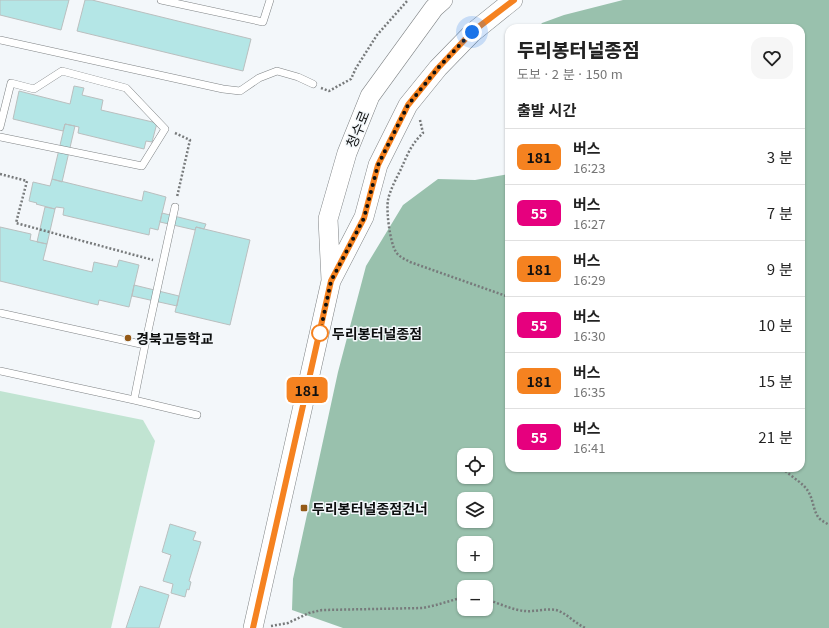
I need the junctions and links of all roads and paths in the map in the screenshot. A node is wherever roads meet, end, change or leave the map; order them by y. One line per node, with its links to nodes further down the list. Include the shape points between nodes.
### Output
1 (161, 0): 2 (lane, via 263,22)
2 (270, 0)
3 (408, 0): 7 (path, via 377,35 351,79 329,92)
4 (443, 0): 15 (main road, 청수로, via 434,8 370,96 347,153 328,219)
5 (514, 0): 8 (main road, 청수로, via 472,32)
6 (0, 40): 7 (lane, via 240,92 259,78 277,71 298,76)
7 (313, 84)
8 (408, 105): 15 (main road, 청수로, via 378,165 364,218); 16 (path, via 420,120 423,133 406,157 388,200 389,226 396,252 410,262)
9 (0, 127): 10 (lane, via 11,83 34,90 62,71 126,88)
10 (166, 129): 11 (lane, via 142,166); 13 (path, via 190,140)
11 (0, 137)
12 (0, 174): 14 (path, via 27,181 16,223)
13 (175, 207): 14 (lane)
14 (163, 262): 18 (lane)
15 (331, 281): 26 (main road, 청수로)
16 (505, 296)
17 (0, 313): 18 (lane)
18 (145, 345): 20 (lane)
19 (0, 371): 20 (lane)
20 (134, 400): 21 (lane)
21 (197, 415)
22 (786, 472): 23 (path, via 808,490 817,516)
23 (829, 525)
24 (457, 599): 26 (path, via 423,608 322,610 288,622)
25 (493, 601): 27 (path, via 523,611 558,611)
26 (261, 627)
27 (586, 628)

